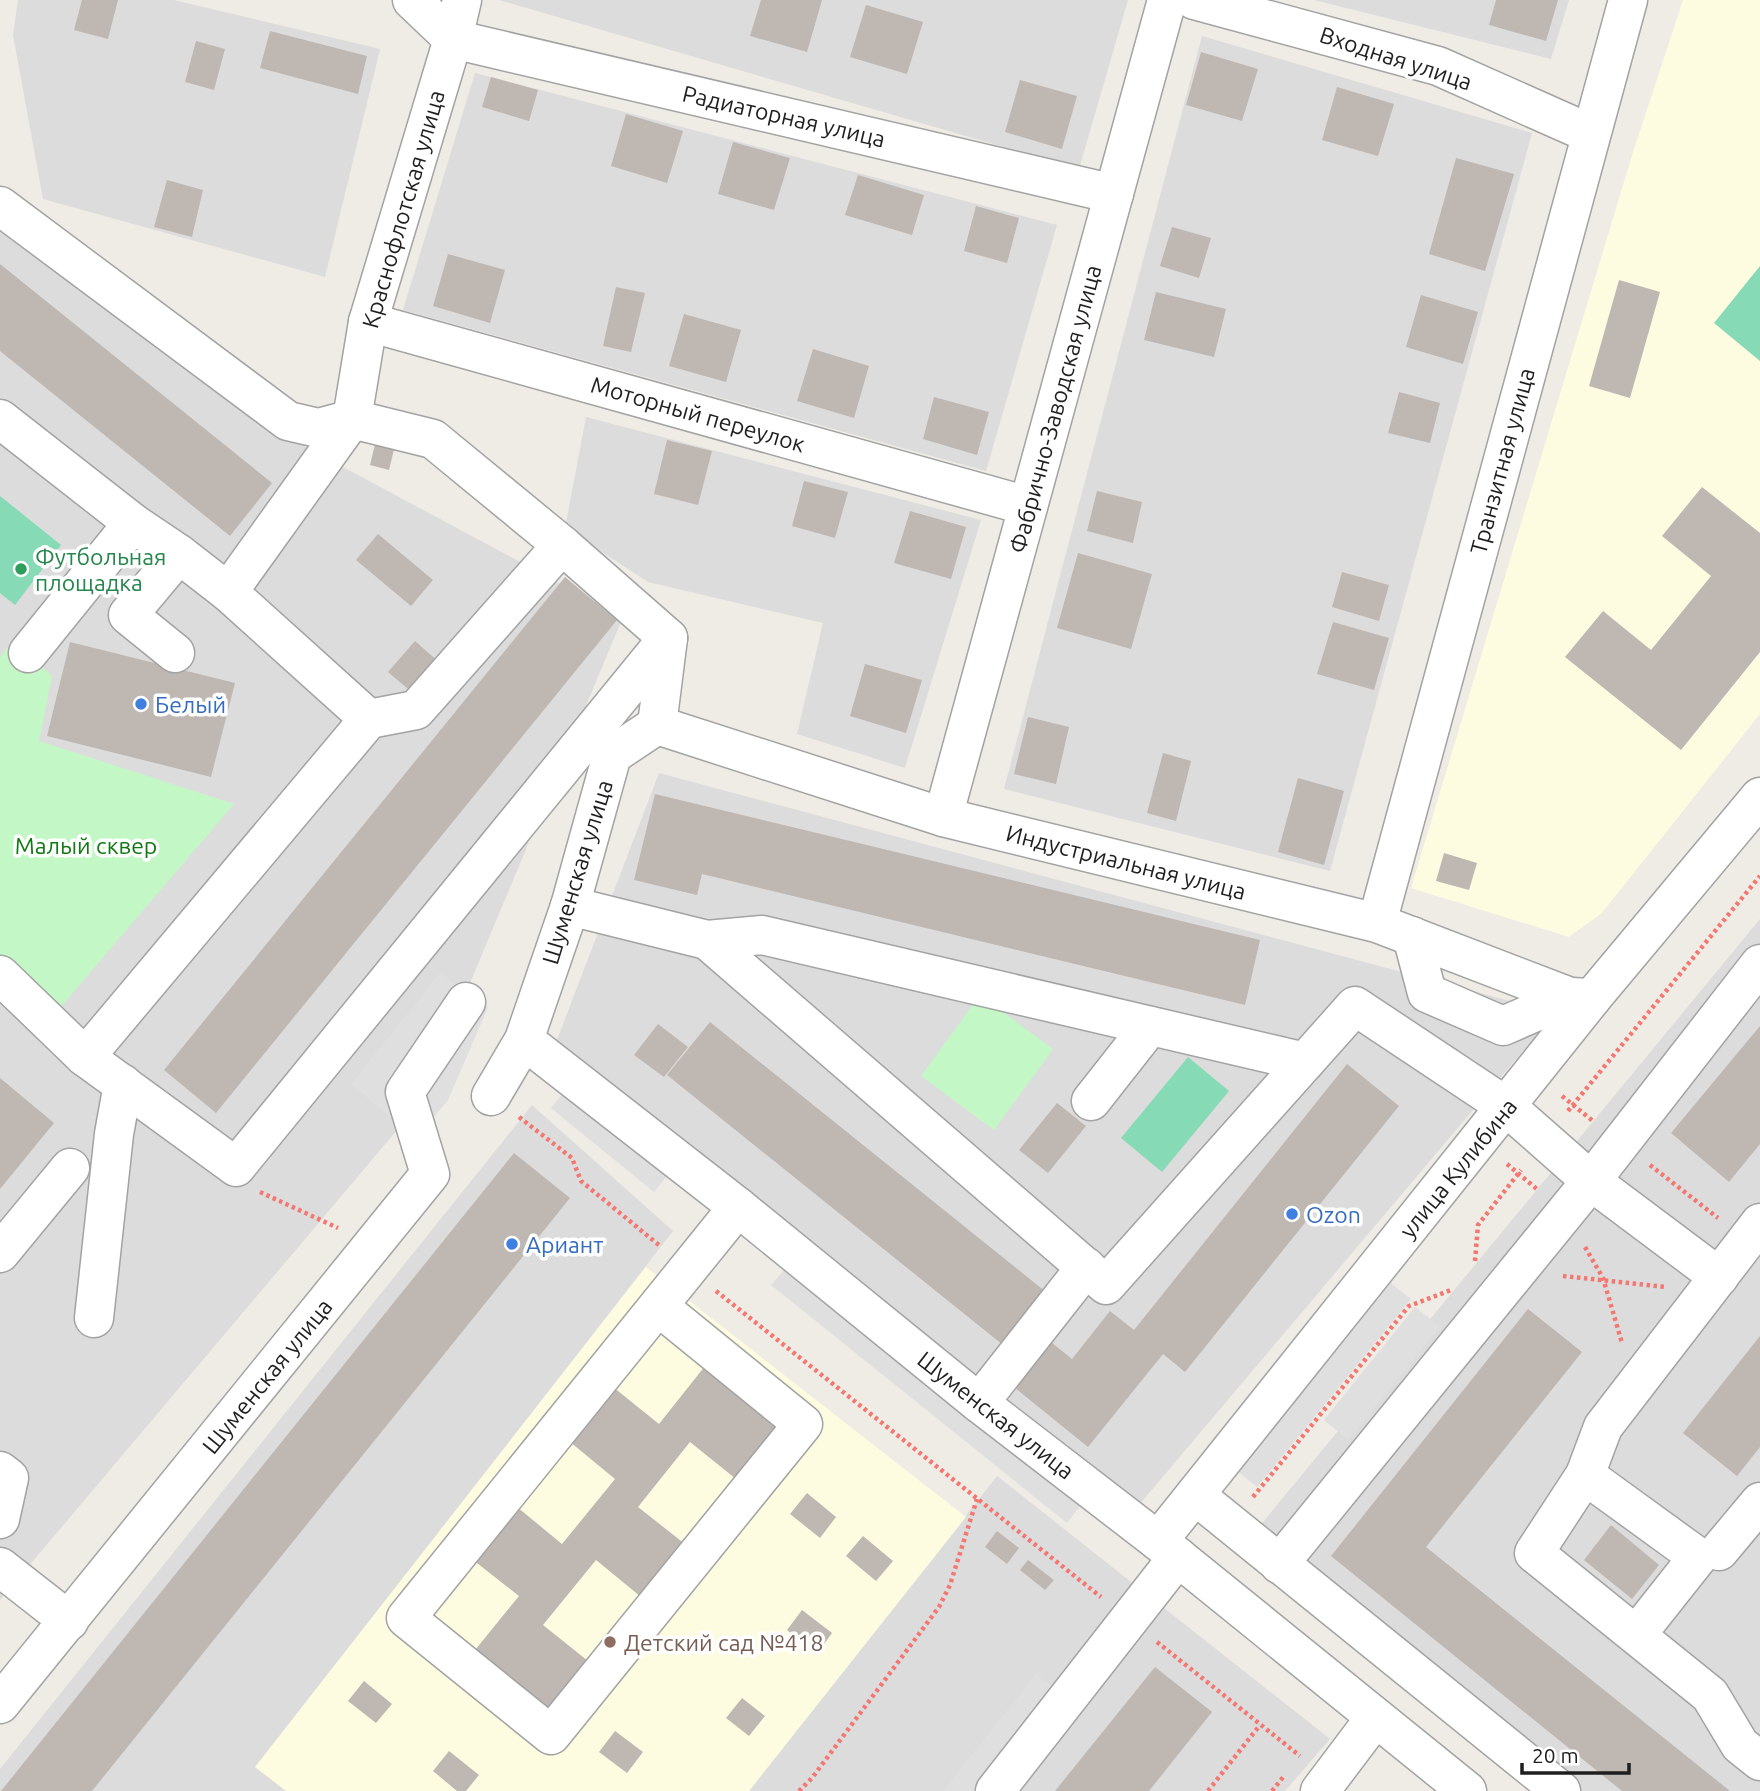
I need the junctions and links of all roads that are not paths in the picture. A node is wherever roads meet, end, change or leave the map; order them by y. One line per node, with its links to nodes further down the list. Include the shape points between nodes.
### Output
1 (411, 0): 6 (street)
2 (462, 0): 6 (street, Краснофлотская улица)
3 (1167, 0): 8 (street, Фабрично-Заводская улица)
4 (1195, 0): 7 (street, Входная улица, via 1438,66)
5 (1628, 0): 7 (street, Транзитная улица)
6 (453, 39): 8 (street, Радиаторная улица); 10 (street, Краснофлотская улица)
7 (1591, 134): 26 (street, Транзитная улица)
8 (1114, 194): 13 (street, Фабрично-Заводская улица)
9 (0, 206): 12 (street, via 288,421 318,428)
10 (368, 322): 12 (street, Краснофлотская улица); 13 (street, Моторный переулок)
11 (0, 419): 14 (street)
12 (352, 419): 15 (street, via 433,439); 17 (street)
13 (1028, 506): 24 (street, Фабрично-Заводская улица)
14 (133, 523): 16 (street); 19 (street)
15 (562, 545): 18 (street); 21 (street, via 416,710)
16 (179, 554): 17 (street); 20 (street, via 128,615)
17 (228, 592): 21 (street)
18 (668, 638): 22 (street); 36 (street, via 236,1167)
19 (28, 653)
20 (175, 653)
21 (369, 719): 34 (street)
22 (657, 725): 24 (street, Индустриальная улица); 25 (street, Шуменская улица, via 612,755)
23 (1760, 797): 30 (street, улица Кулибина)
24 (943, 817): 26 (street, Индустриальная улица)
25 (569, 906): 27 (street); 33 (street, Шуменская улица)
26 (1395, 930): 30 (street, Индустриальная улица); 30 (street, via 1427,992 1503,1026)
27 (707, 940): 32 (street, via 762,935); 45 (street)
28 (1760, 964): 41 (street)
29 (0, 975): 34 (street)
30 (1581, 998): 39 (street, улица Кулибина)
31 (466, 1002): 59 (street, Шуменская улица, via 405,1092 430,1174)
32 (1150, 1026): 35 (street); 38 (street)
33 (524, 1040): 37 (street, Шуменская улица); 42 (street, Шуменская улица)
34 (85, 1056): 36 (street)
35 (1305, 1062): 39 (street, via 1355,1006); 45 (street, via 1106,1285)
36 (123, 1084): 48 (street)
37 (491, 1096)
38 (1091, 1101)
39 (1507, 1107): 41 (street); 52 (street, улица Кулибина)
40 (70, 1168): 44 (street)
41 (1591, 1181): 46 (street); 57 (street)
42 (738, 1207): 47 (street); 49 (street, Шуменская улица)
43 (1760, 1223): 46 (street)
44 (0, 1253)
45 (1086, 1267): 49 (street)
46 (1719, 1276): 51 (street, via 1603,1427)
47 (658, 1306): 47 (street, via 406,1618 551,1735 803,1423)
48 (94, 1318)
49 (979, 1403): 55 (street, Шуменская улица)
50 (0, 1471): 54 (street, via 9,1479)
51 (1585, 1475): 60 (street, via 1534,1553); 60 (street, via 1698,1558)
52 (1195, 1494): 55 (street, улица Кулибина); 57 (street)
53 (1760, 1502): 56 (street)
54 (0, 1519)
55 (1168, 1549): 62 (street, Шуменская улица); 65 (street, улица Кулибина, via 1129,1620)
56 (1719, 1551)
57 (1279, 1564): 67 (street)
58 (0, 1567): 59 (street)
59 (69, 1621): 61 (street, Шуменская улица)
60 (1637, 1634): 63 (street, via 1710,1695 1740,1745)
61 (0, 1704)
62 (1375, 1718): 64 (street); 66 (street, Шуменская улица)
63 (1760, 1761)
64 (1325, 1785)
65 (995, 1791)
66 (1467, 1791)
67 (1561, 1791)

